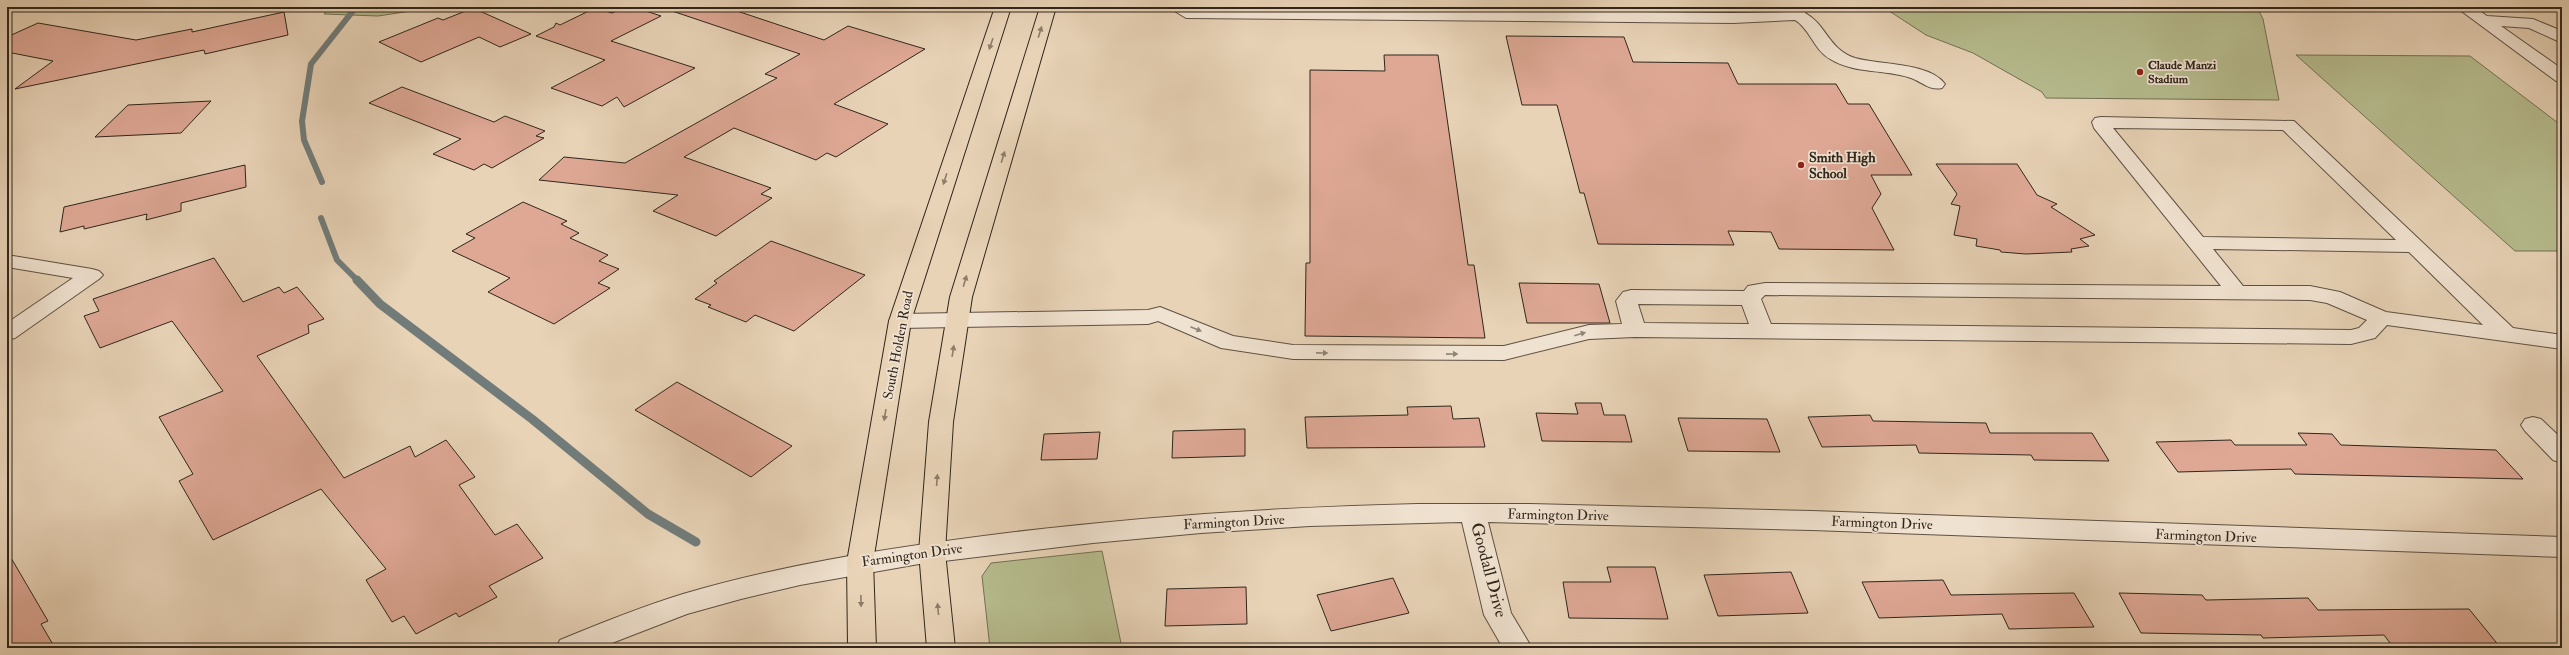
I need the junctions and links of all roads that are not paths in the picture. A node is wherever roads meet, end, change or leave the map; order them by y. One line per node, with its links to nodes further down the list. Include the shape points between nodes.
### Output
1 (1003, 7): 19 (main road, South Holden Road, one-way to 19)
2 (1048, 7): 18 (main road, one-way to 2, via 963,289)
3 (2464, 7): 8 (street)
4 (1181, 10): 7 (street)
5 (1798, 11): 6 (street, via 1788,17); 11 (street, via 1830,52 1836,56 1872,68 1920,75)
6 (1730, 12): 7 (street)
7 (1593, 14)
8 (2484, 21): 9 (street, via 2524,21 2545,26); 10 (street)
9 (2562, 38)
10 (2562, 77)
11 (1936, 84)
12 (2197, 243): 13 (street); 13 (street, via 2100,124 2102,122 2288,125); 15 (street)
13 (2414, 246): 23 (street)
14 (7, 261): 22 (street, via 62,268 92,275)
15 (2236, 291): 16 (street, via 1765,289 1756,291); 17 (street, via 2323,294)
16 (1750, 298): 20 (street, via 1631,297 1627,301); 21 (street)
17 (2382, 318): 21 (street, via 2367,333 2351,337); 23 (street)
18 (957, 319): 19 (street); 20 (street, one-way to 20, via 1148,317 1160,314 1229,343 1292,352 1504,353 1589,332); 29 (main road, one-way to 18, via 941,422)
19 (900, 321): 30 (main road, South Holden Road, one-way to 30)
20 (1635, 330): 21 (street)
21 (1763, 331)
22 (7, 333)
23 (2505, 333): 24 (street)
24 (2562, 342)
25 (2533, 425): 26 (street)
26 (2562, 454)
27 (1473, 513): 28 (street, Farmington Drive, via 1832,521 2374,543); 29 (street, Farmington Drive, via 1356,515 1148,526); 34 (street, Goodall Drive, via 1498,615)
28 (2562, 547)
29 (932, 552): 30 (street, Farmington Drive); 33 (main road, one-way to 29)
30 (860, 562): 31 (street, Farmington Drive, via 752,585 703,599 616,628); 32 (main road, South Holden Road, one-way to 32)
31 (570, 648)
32 (862, 648)
33 (941, 648)
34 (1518, 648)

